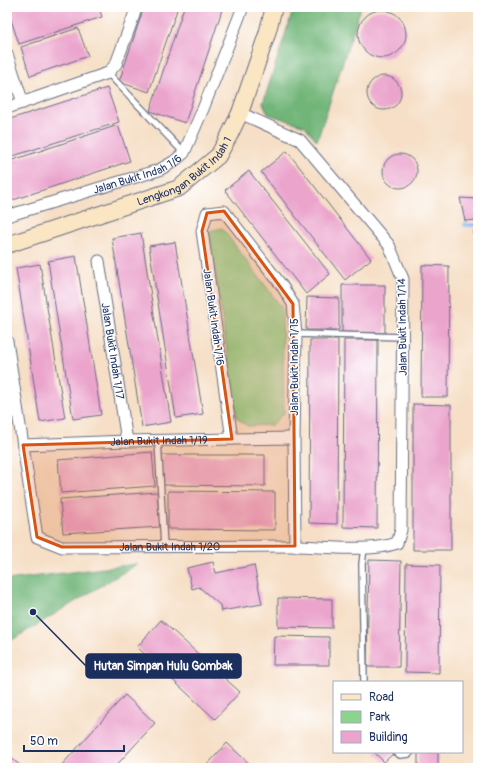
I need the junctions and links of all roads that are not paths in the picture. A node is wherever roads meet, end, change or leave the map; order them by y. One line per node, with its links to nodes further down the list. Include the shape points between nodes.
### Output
1 (136, 7): 5 (street, via 116,64)
2 (243, 7): 9 (street, Jalan Bukit Indah 1/6)
3 (274, 7): 8 (street, Lengkongan Bukit Indah 1)
4 (7, 54): 6 (street)
5 (108, 73): 6 (street); 9 (lane)
6 (23, 103): 7 (street)
7 (7, 108)
8 (240, 113): 12 (street, Lengkongan Bukit Indah 1, via 218,156 179,188); 15 (street, Jalan Bukit Indah 1/14, via 300,140 389,245 404,279)
9 (184, 153): 11 (street, Jalan Bukit Indah 1/6, via 159,170)
10 (224, 211): 14 (street, Jalan Bukit Indah 1/15, via 293,304); 18 (street, Jalan Bukit Indah 1/16, via 207,213 202,231)
11 (7, 216)
12 (7, 246)
13 (99, 261): 19 (street, Jalan Bukit Indah 1/17)
14 (296, 334): 15 (lane); 17 (street, Jalan Bukit Indah 1/15)
15 (404, 337): 22 (street, Jalan Bukit Indah 1/14, via 401,530)
16 (7, 341): 21 (street)
17 (294, 438): 18 (street, Jalan Bukit Indah 1/19); 23 (street, Jalan Bukit Indah 1/15)
18 (232, 439): 20 (street, Jalan Bukit Indah 1/19)
19 (127, 441): 20 (street, Jalan Bukit Indah 1/19); 21 (street, Jalan Bukit Indah 1/19)
20 (158, 441): 24 (lane)
21 (23, 445): 24 (street, Jalan Bukit Indah 1/20, via 37,537 62,548)
22 (397, 543): 25 (street, Jalan Bukit Indah 1/20, via 385,548)
23 (295, 546): 24 (street, Jalan Bukit Indah 1/20); 25 (street, Jalan Bukit Indah 1/20)
24 (164, 547)
25 (364, 548): 26 (lane)
26 (364, 681)
27 (397, 753): 28 (lane)
28 (410, 753)

